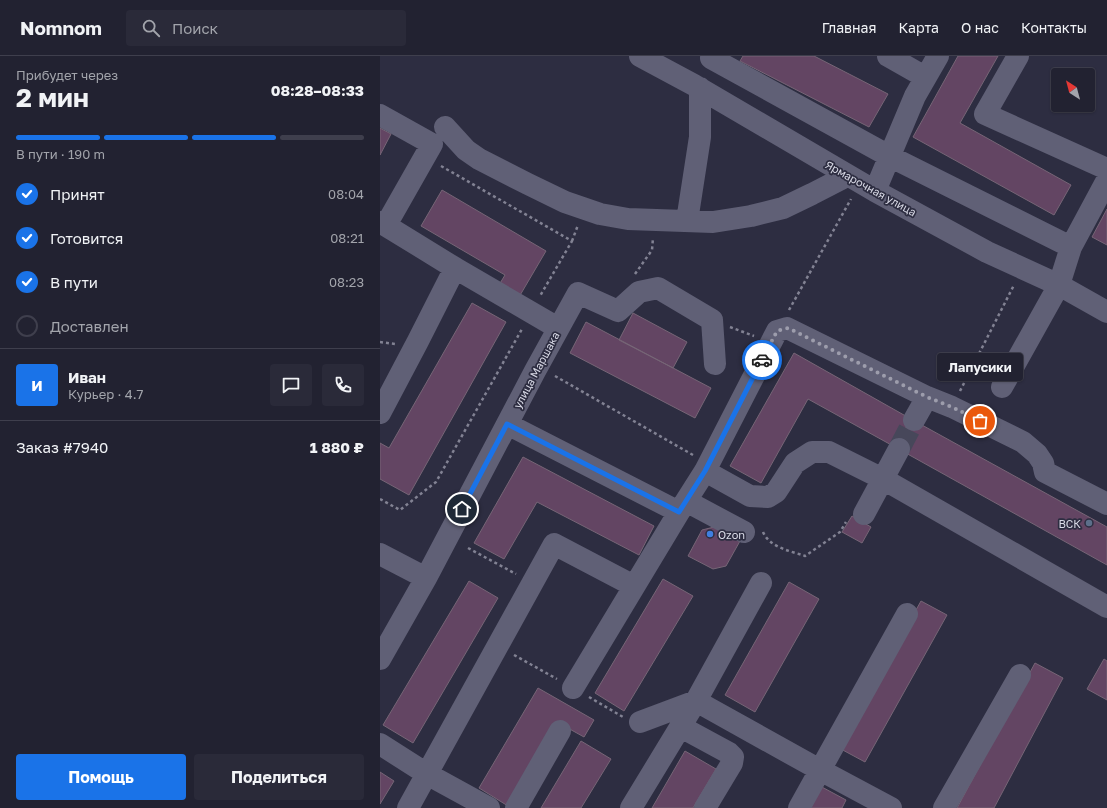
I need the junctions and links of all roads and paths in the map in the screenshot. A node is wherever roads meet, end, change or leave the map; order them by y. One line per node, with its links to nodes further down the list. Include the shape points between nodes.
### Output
1 (640, 56): 7 (street, Ярмарочная улица)
2 (888, 56): 6 (street)
3 (938, 56): 6 (street)
4 (1018, 56): 12 (street, via 985,114)
5 (712, 57): 7 (street); 11 (street)
6 (926, 77): 11 (street)
7 (697, 87): 14 (street, Ярмарочная улица); 16 (street, via 700,137)
8 (380, 115): 10 (street, via 432,144)
9 (445, 127): 15 (street, via 466,150 479,159 565,202 600,214)
10 (425, 156): 17 (street); 23 (path, via 572,241)
11 (889, 156): 14 (street); 18 (street)
12 (1107, 169)
13 (1107, 180): 18 (street)
14 (861, 183): 16 (street, via 812,194 783,208 751,216 713,222); 20 (street, Ярмарочная улица); 27 (path)
15 (653, 220): 16 (street); 21 (path, via 652,250)
16 (687, 221)
17 (383, 223): 19 (street)
18 (1072, 247): 22 (street)
19 (455, 268): 23 (street); 33 (street)
20 (1022, 269): 22 (street, Ярмарочная улица); 32 (path)
21 (631, 280)
22 (1059, 285): 24 (street, Ярмарочная улица); 30 (street)
23 (531, 312): 26 (street); 39 (path, via 436,482 400,510)
24 (1107, 312)
25 (712, 320): 26 (street, улица Маршака, via 658,288 638,292 618,311 578,293); 27 (path); 28 (street)
26 (558, 328): 35 (street, улица Маршака)
27 (774, 337): 31 (street, via 788,328); 37 (street)
28 (715, 364)
29 (555, 376): 37 (path)
30 (1002, 387)
31 (927, 397): 32 (street); 34 (street)
32 (952, 407): 40 (street, via 1023,442 1037,454 1045,472)
33 (380, 413)
34 (914, 420)
35 (507, 424): 41 (street); 46 (street, улица Маршака)
36 (899, 449): 38 (street)
37 (707, 468): 38 (street, via 750,496 768,497 776,492 795,463 812,452 829,452); 41 (street)
38 (883, 480): 42 (street); 50 (street)
39 (380, 499)
40 (1107, 504)
41 (682, 506): 43 (street); 49 (street)
42 (864, 514): 43 (path, via 852,513 840,532 805,556 775,545)
43 (752, 529)
44 (468, 548): 47 (path)
45 (380, 554): 46 (street)
46 (426, 578): 53 (street, улица Маршака)
47 (532, 583): 49 (street, via 554,544); 52 (street)
48 (761, 583): 56 (street)
49 (634, 586): 55 (street)
50 (1107, 607)
51 (907, 614): 61 (street)
52 (498, 646): 55 (path); 62 (street)
53 (380, 659)
54 (1020, 675): 70 (street)
55 (573, 688): 57 (path, via 631,721)
56 (696, 701): 57 (street); 58 (street); 61 (street)
57 (640, 722)
58 (681, 727): 66 (street); 67 (street, via 733,757 732,763)
59 (560, 732): 65 (street)
60 (380, 744): 62 (street)
61 (820, 770): 68 (street); 69 (street)
62 (427, 774): 63 (street); 64 (street)
63 (408, 808)
64 (489, 808)
65 (516, 808)
66 (632, 808)
67 (705, 808)
68 (799, 808)
69 (891, 808)
70 (944, 808)

